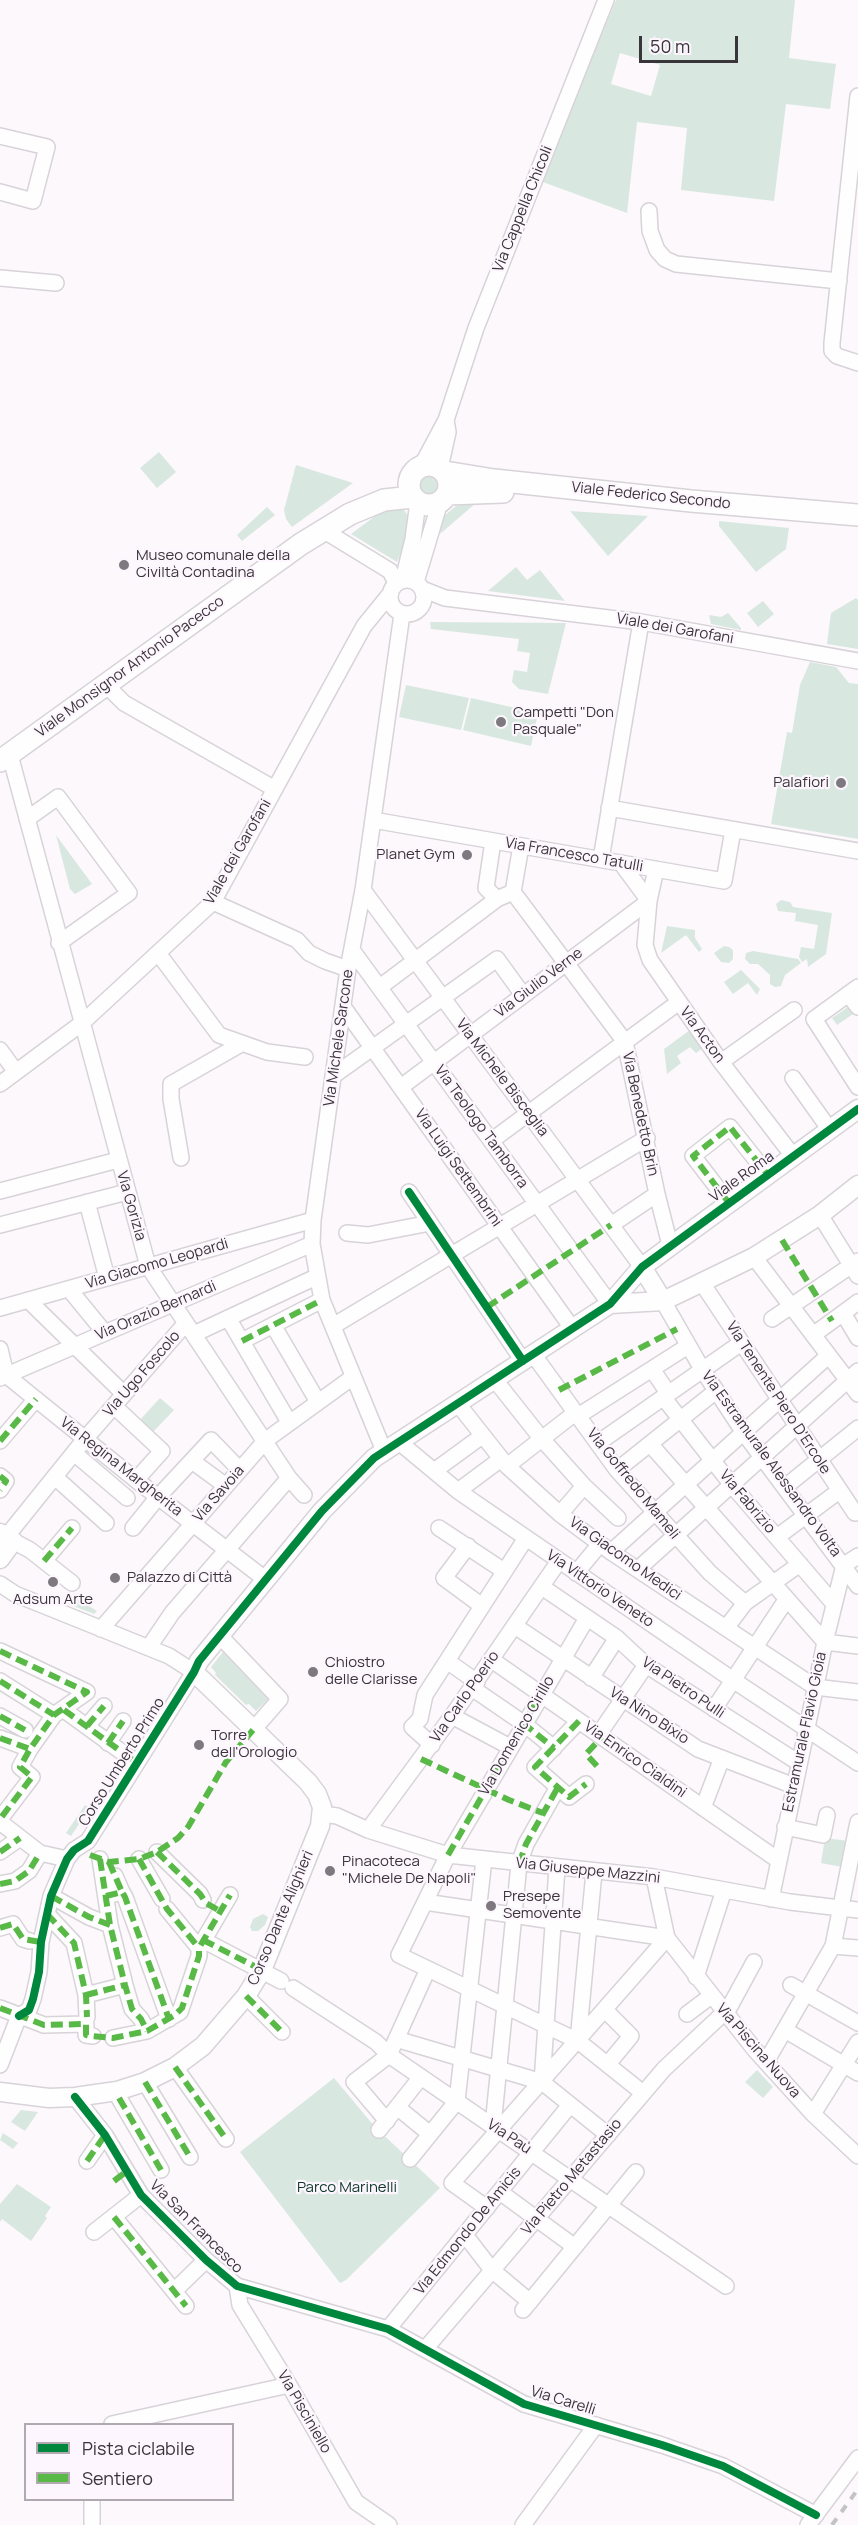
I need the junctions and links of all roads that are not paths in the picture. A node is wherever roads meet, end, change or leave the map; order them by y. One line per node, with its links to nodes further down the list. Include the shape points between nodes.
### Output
1 (606, 0): 10 (street, Via Cappella Chicoli, via 476,328)
2 (858, 97): 7 (street)
3 (0, 136): 4 (street, via 47,147 33,201)
4 (0, 192)
5 (649, 211): 7 (street, via 650,231 657,250 676,264)
6 (0, 278): 8 (street)
7 (838, 281): 9 (street, via 832,351)
8 (56, 283)
9 (858, 363)
10 (430, 469): 11 (main road, via 449,482); 12 (main road, via 408,485); 13 (main road, Viale Monsignor Antonio Pacecco, via 375,492); 14 (main road, Viale Federico Secondo, via 668,499)
11 (444, 498): 12 (main road, via 429,505); 15 (main road, Viale Federico Secondo, via 491,490); 17 (street)
12 (415, 500): 13 (main road, Viale Monsignor Antonio Pacecco, via 384,500); 17 (street)
13 (350, 514): 16 (main road, Viale Monsignor Antonio Pacecco)
14 (858, 515)
15 (858, 526)
16 (323, 530): 17 (street, via 390,571); 21 (main road, Viale Monsignor Antonio Pacecco)
17 (405, 586): 18 (street, via 393,609); 18 (street, via 424,599 419,610); 19 (street, Viale dei Garofani, via 445,598); 23 (street, Viale dei Garofani, via 364,626)
18 (402, 614): 26 (street, Via Michele Sarcone)
19 (641, 622): 20 (street, Viale dei Garofani); 24 (street)
20 (858, 661)
21 (106, 685): 22 (main road, Viale Monsignor Antonio Pacecco); 23 (street, via 124,703)
22 (5, 758): 25 (street, Via Gorizia)
23 (275, 789): 38 (street, Viale dei Garofani)
24 (609, 808): 27 (street); 31 (street)
25 (27, 819): 39 (street, Via Gorizia); 39 (street, via 58,797 129,893)
26 (373, 820): 28 (street, Via Francesco Tatulli); 34 (street, Via Michele Sarcone)
27 (733, 830): 30 (street); 33 (street, Via Francesco Tatulli, via 724,881)
28 (493, 841): 29 (street, Via Francesco Tatulli); 36 (street, via 486,888)
29 (521, 846): 31 (street, Via Francesco Tatulli); 35 (street)
30 (858, 851)
31 (601, 859): 32 (street, Via Francesco Tatulli)
32 (621, 863): 33 (street, Via Francesco Tatulli); 37 (street)
33 (656, 869): 37 (street, Via Acton)
34 (363, 890): 40 (street, Via Michele Sarcone); 42 (street, Via Michele Bisceglia)
35 (513, 892): 36 (street); 43 (street, Via Benedetto Brin)
36 (498, 899): 42 (street)
37 (649, 901): 43 (street, Via Giulio Verne); 49 (street, Via Acton, via 645,945 650,960)
38 (213, 902): 41 (street, Viale dei Garofani); 44 (street, via 297,940 309,952)
39 (59, 943): 53 (street, Via Gorizia)
40 (352, 950): 44 (street, Via Michele Sarcone); 45 (street, Via Teologo Tamborra)
41 (158, 953): 53 (street, Viale dei Garofani); 57 (street, via 219,1035)
42 (415, 961): 45 (street); 48 (street, Via Michele Bisceglia)
43 (567, 962): 47 (street, Via Giulio Verne); 56 (street, Via Benedetto Brin)
44 (348, 969): 51 (street, Via Michele Sarcone)
45 (380, 987): 54 (street, Via Teologo Tamborra)
46 (853, 990): 50 (street); 68 (street, via 814,1019)
47 (523, 995): 48 (street, via 497,959); 55 (street, Via Giulio Verne)
48 (442, 998): 54 (street); 55 (street, Via Michele Bisceglia)
49 (679, 1002): 56 (street); 62 (street, Via Acton)
50 (858, 1007)
51 (344, 1008): 58 (street, Via Luigi Settembrini); 64 (street, Via Michele Sarcone)
52 (794, 1010): 62 (street)
53 (82, 1023): 63 (street, Viale dei Garofani); 76 (street, Via Gorizia)
54 (406, 1023): 58 (street); 61 (street, Via Teologo Tamborra)
55 (470, 1035): 61 (street, Via Giulio Verne); 70 (street, Via Michele Bisceglia)
56 (626, 1042): 70 (street); 72 (street, Via Benedetto Brin)
57 (241, 1044): 60 (street); 75 (street, via 171,1084)
58 (372, 1048): 64 (street); 67 (street, Via Luigi Settembrini)
59 (0, 1050): 63 (street)
60 (305, 1057)
61 (434, 1062): 67 (street, Via Giulio Verne); 73 (street, Via Teologo Tamborra)
62 (722, 1062): 74 (street, Via Acton)
63 (16, 1072): 66 (street, Viale dei Garofani)
64 (333, 1076): 88 (street, Via Michele Sarcone)
65 (793, 1078): 71 (street)
66 (0, 1084)
67 (401, 1087): 92 (street, Via Luigi Settembrini)
68 (858, 1088)
69 (858, 1109): 71 (street, Viale Roma)
70 (528, 1114): 73 (street); 78 (street, Via Michele Bisceglia)
71 (830, 1130): 74 (street, Viale Roma)
72 (647, 1138): 78 (street); 83 (street, Via Benedetto Brin)
73 (491, 1141): 86 (street, Via Teologo Tamborra)
74 (793, 1156): 77 (street, Viale Roma)
75 (181, 1158)
76 (118, 1160): 80 (street); 81 (street, Via Gorizia)
77 (768, 1175): 85 (street, Viale Roma); 85 (street, via 730,1127 693,1156)
78 (578, 1180): 86 (street); 91 (street, Via Michele Bisceglia)
79 (858, 1185): 87 (street)
80 (0, 1191)
81 (127, 1192): 84 (street); 98 (street, Via Gorizia)
82 (409, 1192): 89 (street, Via Goffredo Mameli)
83 (657, 1194): 91 (street); 95 (street, Via Benedetto Brin)
84 (87, 1202): 90 (street); 102 (street)
85 (729, 1203): 95 (street, Viale Roma)
86 (537, 1204): 92 (street); 110 (street, Via Teologo Tamborra)
87 (820, 1215): 97 (street); 100 (street)
88 (313, 1220): 94 (street, Via Michele Sarcone); 98 (street, Via Giacomo Leopardi)
89 (430, 1223): 93 (street, via 368,1234); 96 (street, Via Goffredo Mameli)
90 (0, 1225)
91 (611, 1225): 99 (street, Via Michele Bisceglia)
92 (499, 1227): 96 (street); 118 (street, Via Luigi Settembrini)
93 (347, 1233)
94 (312, 1244): 101 (street, Via Michele Sarcone); 109 (street, Via Orazio Bernardi)
95 (670, 1245): 99 (street, Viale Roma)
96 (452, 1256): 117 (street); 129 (street, Via Goffredo Mameli)
97 (754, 1257): 103 (street); 111 (street)
98 (148, 1266): 102 (street, Via Giacomo Leopardi); 109 (street, Via Gorizia)
99 (642, 1267): 107 (street); 110 (street, Viale Roma)
100 (856, 1268): 111 (street)
101 (316, 1277): 106 (street, Via Michele Sarcone); 114 (street)
102 (107, 1278): 104 (street, Via Giacomo Leopardi)
103 (702, 1283): 107 (street); 124 (street, Via Tenente Piero D'Ercole)
104 (69, 1289): 105 (street, Via Giacomo Leopardi); 120 (street)
105 (28, 1300): 112 (street, Via Giacomo Leopardi); 125 (street)
106 (322, 1300): 116 (street); 117 (street, Via Michele Sarcone)
107 (663, 1301): 110 (street); 126 (street, Via Estramurale Alessandro Volta)
108 (858, 1302): 113 (street)
109 (173, 1303): 119 (street, Via Gorizia); 120 (street, Via Orazio Bernardi)
110 (610, 1304): 118 (street)
111 (790, 1306): 115 (street); 121 (street)
112 (0, 1308)
113 (843, 1313): 121 (street); 122 (street)
114 (228, 1318): 119 (street); 123 (street)
115 (772, 1319)
116 (273, 1325): 123 (street); 141 (street)
117 (333, 1326): 134 (street, Via Michele Sarcone)
118 (572, 1328): 129 (street)
119 (190, 1329): 137 (street, Via Ugo Foscolo); 154 (street, Via Gorizia)
120 (105, 1333): 125 (street, Via Orazio Bernardi)
121 (813, 1335): 128 (street)
122 (858, 1338)
123 (242, 1341): 147 (street)
124 (741, 1343): 131 (street); 142 (street, Via Tenente Piero D'Ercole)
125 (75, 1346): 133 (street, Via Orazio Bernardi); 137 (street)
126 (688, 1346): 130 (street); 131 (street, Via Estramurale Alessandro Volta)
127 (0, 1349): 133 (street)
128 (828, 1356): 132 (street); 142 (street)
129 (528, 1358): 135 (street); 145 (street, Via Goffredo Mameli)
130 (652, 1369): 139 (street, Via Fabrizio); 145 (street)
131 (702, 1369): 136 (street, Via Estramurale Alessandro Volta); 139 (street)
132 (853, 1376): 138 (street); 148 (street)
133 (3, 1377): 140 (street, Via Regina Margherita)
134 (353, 1377): 141 (street, Via Savoia); 158 (street, Via Michele Sarcone)
135 (495, 1380): 143 (street); 152 (street)
136 (716, 1391): 146 (street); 150 (street, Via Estramurale Alessandro Volta)
137 (124, 1394): 144 (street, Via Ugo Foscolo)
138 (858, 1394)
139 (665, 1395): 146 (street, Via Fabrizio); 156 (street)
140 (36, 1399): 153 (street, Via Regina Margherita); 155 (street)
141 (318, 1402): 147 (street, Via Savoia)
142 (779, 1402): 148 (street, Via Tenente Piero D'Ercole); 150 (street)
143 (458, 1404): 151 (street, Via Giacomo Medici); 158 (street)
144 (114, 1407): 153 (street, Via Ugo Foscolo); 171 (street, via 162,1450)
145 (576, 1415): 152 (street); 156 (street, Via Goffredo Mameli)
146 (680, 1420): 157 (street); 163 (street, Via Fabrizio)
147 (289, 1422): 154 (street, Via Savoia)
148 (796, 1426): 160 (street); 161 (street, Via Tenente Piero D'Ercole)
149 (858, 1428): 161 (street)
150 (744, 1433): 160 (street, Via Estramurale Alessandro Volta); 163 (street)
151 (482, 1436): 164 (street, Via Giacomo Medici); 167 (street)
152 (541, 1438): 164 (street); 175 (street)
153 (85, 1439): 159 (street, Via Ugo Foscolo); 171 (street, Via Regina Margherita)
154 (266, 1440): 165 (street, Via Savoia); 170 (street, Via Gorizia)
155 (0, 1441)
156 (598, 1443): 166 (street, Via Goffredo Mameli)
157 (650, 1444): 166 (street); 173 (street)
158 (391, 1446): 167 (street, Via Vittorio Veneto); 182 (street)
159 (74, 1453): 169 (street, Via Ugo Foscolo); 181 (street)
160 (762, 1457): 172 (street); 176 (street, Via Estramurale Alessandro Volta)
161 (819, 1460): 176 (street); 179 (street, Via Tenente Piero D'Ercole)
162 (192, 1461): 165 (street, via 211,1440); 174 (street); 180 (street)
163 (713, 1461): 172 (street, Via Fabrizio); 173 (street)
164 (504, 1463): 178 (street); 186 (street, Via Giacomo Medici)
165 (240, 1470): 174 (street, Via Savoia)
166 (617, 1470): 184 (street, Via Goffredo Mameli)
167 (434, 1471): 178 (street, Via Vittorio Veneto)
168 (0, 1476): 177 (street, via 6,1481)
169 (55, 1477): 189 (street); 195 (street, Via Ugo Foscolo)
170 (289, 1478): 182 (street, Via Gorizia); 200 (street)
171 (136, 1480): 180 (street, Via Regina Margherita)
172 (731, 1484): 183 (street); 196 (street, Via Fabrizio)
173 (686, 1485): 183 (street); 184 (street)
174 (226, 1486): 190 (street, Via Savoia)
175 (584, 1486): 186 (street); 188 (street)
176 (785, 1487): 187 (street, Via Estramurale Alessandro Volta)
177 (0, 1490)
178 (458, 1491): 197 (street, Via Vittorio Veneto)
179 (839, 1491): 185 (street, Via Tenente Piero D'Ercole); 187 (street)
180 (159, 1497): 190 (street, Via Regina Margherita); 192 (street)
181 (127, 1498)
182 (313, 1503): 210 (street)
183 (705, 1508): 194 (street); 213 (street)
184 (655, 1513): 194 (street, Via Goffredo Mameli); 199 (street)
185 (855, 1513)
186 (560, 1514): 199 (street, Via Giacomo Medici)
187 (806, 1514): 196 (street); 206 (street, Via Estramurale Alessandro Volta)
188 (618, 1518)
189 (106, 1523)
190 (193, 1524): 200 (street, Via Regina Margherita); 223 (street, Via Savoia)
191 (72, 1528): 203 (street)
192 (133, 1528)
193 (439, 1528): 198 (street)
194 (674, 1536): 207 (street); 217 (street, Via Goffredo Mameli)
195 (6, 1537): 202 (street); 203 (street)
196 (777, 1537): 205 (street, Via Fabrizio)
197 (526, 1538): 204 (street, Via Vittorio Veneto); 208 (street)
198 (468, 1546): 208 (street); 219 (street, via 444,1578)
199 (606, 1548): 207 (street, Via Giacomo Medici); 209 (street)
200 (228, 1550): 210 (street, Via Regina Margherita); 228 (street, via 172,1613)
201 (858, 1556): 206 (street)
202 (0, 1559)
203 (44, 1561): 211 (street)
204 (559, 1561): 209 (street, Via Vittorio Veneto); 215 (street, Via Carlo Poerio)
205 (800, 1564): 213 (street); 218 (street, Via Fabrizio)
206 (844, 1565): 214 (street, Via Estramurale Alessandro Volta); 218 (street, Estramurale Flavio Gioia)
207 (638, 1569): 222 (street, Via Giacomo Medici)
208 (504, 1570): 219 (street)
209 (576, 1573): 237 (street, Via Vittorio Veneto)
210 (265, 1579): 224 (street)
211 (72, 1582)
212 (0, 1584): 223 (street, via 15,1594)
213 (772, 1584): 216 (street); 217 (street)
214 (858, 1586)
215 (542, 1587): 220 (street, Via Pietro Pulli); 221 (street, Via Carlo Poerio)
216 (786, 1600): 226 (street); 229 (street)
217 (745, 1603): 222 (street)
218 (834, 1604): 226 (street, Estramurale Flavio Gioia)
219 (482, 1606): 233 (street)
220 (587, 1618): 225 (street, Via Pietro Pulli); 231 (street, Via Domenico Cirillo)
221 (515, 1626): 231 (street, Via Nino Bixio); 232 (street, Via Carlo Poerio)
222 (726, 1628): 229 (street, Via Giacomo Medici)
223 (101, 1629): 228 (street)
224 (219, 1635): 235 (street); 255 (street, via 280,1699)
225 (617, 1638): 234 (street, Via Pietro Pulli); 236 (street)
226 (825, 1642): 227 (street); 240 (street, Estramurale Flavio Gioia)
227 (858, 1646)
228 (149, 1647): 235 (street)
229 (754, 1647): 237 (street); 240 (street, Via Giacomo Medici)
230 (0, 1651): 246 (street, via 87,1692)
231 (563, 1658): 236 (street, Via Nino Bixio); 242 (street, Via Domenico Cirillo)
232 (492, 1660): 239 (street, Via Carlo Poerio); 242 (street, Via Enrico Cialdini)
233 (447, 1661): 239 (street); 259 (street, via 425,1695 420,1719 412,1727)
234 (646, 1665): 243 (street); 245 (street, Via Pietro Pulli)
235 (194, 1672): 255 (street); 264 (street, Corso Umberto Primo)
236 (591, 1678): 243 (street, Via Nino Bixio)
237 (733, 1680): 245 (street); 253 (street, Via Vittorio Veneto)
238 (0, 1682): 246 (street)
239 (474, 1685): 248 (street, Via Carlo Poerio); 251 (street)
240 (815, 1687): 241 (street); 253 (street, Estramurale Flavio Gioia)
241 (858, 1692)
242 (541, 1694): 250 (street, Via Enrico Cialdini); 251 (street, Via Domenico Cirillo)
243 (623, 1700): 256 (street); 263 (street, Via Nino Bixio, via 698,1749)
244 (104, 1706): 252 (street)
245 (714, 1709): 265 (street, Via Pietro Pulli)
246 (59, 1713): 252 (street); 262 (street)
247 (0, 1716): 254 (street)
248 (452, 1716): 259 (street, Via Carlo Poerio); 260 (street)
249 (123, 1721): 258 (street)
250 (579, 1721): 256 (street, Via Enrico Cialdini); 261 (street)
251 (524, 1723): 260 (street, Via Domenico Cirillo); 261 (street)
252 (87, 1726): 258 (street)
253 (806, 1728): 265 (street, Estramurale Flavio Gioia); 266 (street, Via Vittorio Veneto)
254 (25, 1730)
255 (253, 1730): 271 (street, via 313,1788)
256 (599, 1734): 270 (street, Via Enrico Cialdini)
257 (0, 1738): 262 (street)
258 (108, 1743): 264 (street)
259 (432, 1745): 276 (street, Via Carlo Poerio)
260 (510, 1747): 281 (street, Via Domenico Cirillo)
261 (554, 1748): 269 (street, via 536,1767)
262 (30, 1749): 273 (street, via 20,1767 32,1777)
263 (722, 1758): 268 (street, Via Nino Bixio); 270 (street)
264 (137, 1763): 282 (street, Corso Umberto Primo, via 88,1840)
265 (799, 1763): 268 (street, Estramurale Flavio Gioia)
266 (858, 1763)
267 (586, 1784): 269 (street, via 569,1797)
268 (794, 1786): 275 (street, Estramurale Flavio Gioia)
269 (558, 1787): 286 (street)
270 (703, 1808): 285 (street, Via Enrico Cialdini)
271 (322, 1814): 276 (street, Via Giuseppe Mazzini, via 337,1815); 315 (street, Corso Dante Alighieri)
272 (827, 1815): 275 (street, via 823,1835)
273 (0, 1821): 277 (street)
274 (858, 1822): 298 (street)
275 (785, 1827): 285 (street, Estramurale Flavio Gioia)
276 (368, 1830): 281 (street, Via Giuseppe Mazzini)
277 (20, 1838): 278 (street); 280 (street)
278 (0, 1852)
279 (157, 1852): 301 (street, via 204,1901)
280 (40, 1853): 282 (street); 290 (street, via 29,1871 15,1881)
281 (448, 1855): 284 (street, Via Giuseppe Mazzini); 297 (street, Via Domenico Cirillo)
282 (67, 1859): 294 (street)
283 (138, 1859): 310 (street, via 164,1904)
284 (484, 1859): 286 (street, Via Giuseppe Mazzini); 299 (street)
285 (778, 1860): 296 (street, Estramurale Flavio Gioia)
286 (519, 1864): 287 (street, Via Giuseppe Mazzini); 303 (street)
287 (557, 1868): 288 (street, Via Giuseppe Mazzini); 304 (street)
288 (594, 1872): 289 (street, Via Giuseppe Mazzini); 306 (street)
289 (654, 1877): 291 (street, Via Giuseppe Mazzini); 308 (street)
290 (0, 1884)
291 (724, 1890): 296 (street, Via Giuseppe Mazzini); 316 (street)
292 (122, 1892): 295 (street); 295 (street, via 109,1867); 331 (street)
293 (230, 1895): 301 (street)
294 (51, 1896): 302 (street); 305 (street)
295 (106, 1896): 305 (street)
296 (771, 1899): 298 (street, Via Giuseppe Mazzini)
297 (425, 1902): 299 (street); 314 (street, Via Domenico Cirillo, via 399,1955)
298 (840, 1909): 300 (street, Via Giuseppe Mazzini); 311 (street)
299 (478, 1910): 303 (street); 319 (street)
300 (858, 1910)
301 (220, 1911): 310 (street)
302 (47, 1914): 309 (street); 321 (street, via 74,1943)
303 (514, 1915): 304 (street); 324 (street)
304 (553, 1921): 306 (street); 333 (street)
305 (110, 1925): 317 (street)
306 (589, 1926): 308 (street); 340 (street)
307 (0, 1928): 309 (street, via 13,1924 22,1940)
308 (667, 1938): 316 (street, Via Piscina Nuova); 326 (street)
309 (36, 1942): 329 (street, via 39,1972 33,1999 29,2010)
310 (201, 1944): 315 (street, Via Paù); 331 (street, via 183,2008)
311 (833, 1946): 312 (street); 320 (street)
312 (858, 1948)
313 (754, 1962): 327 (street, Via Pietro Metastasio)
314 (428, 1969): 319 (street); 339 (street)
315 (262, 1970): 322 (street, Corso Dante Alighieri); 342 (street, Via Paù, via 376,2042)
316 (696, 1977): 323 (street, Via Piscina Nuova)
317 (125, 1985): 321 (street); 335 (street, via 132,2009)
318 (791, 1985): 320 (street)
319 (470, 1989): 324 (street); 343 (street)
320 (806, 1993): 332 (street); 334 (street)
321 (86, 1995): 330 (street)
322 (246, 1996): 336 (street); 348 (street, Corso Dante Alighieri, via 203,2046)
323 (711, 1996): 327 (street, Via Piscina Nuova); 328 (street)
324 (505, 2006): 333 (street); 349 (street)
325 (0, 2008): 329 (street)
326 (605, 2010): 340 (street); 345 (street, via 631,2036)
327 (725, 2013): 344 (street, Via Piscina Nuova); 355 (street, Via Pietro Metastasio, via 664,2069)
328 (687, 2014)
329 (19, 2016): 337 (street, via 44,2025 86,2024 86,2035); 346 (street)
330 (87, 2017)
331 (169, 2019): 335 (street)
332 (858, 2023)
333 (545, 2025): 340 (street); 353 (street)
334 (785, 2030): 344 (street); 347 (street)
335 (147, 2031): 338 (street)
336 (282, 2032)
337 (93, 2036)
338 (113, 2038)
339 (396, 2039): 342 (street); 343 (street)
340 (578, 2041): 345 (street); 353 (street)
341 (858, 2042): 347 (street)
342 (389, 2055): 351 (street, Via Paù); 360 (street, via 354,2082 383,2125)
343 (463, 2059): 349 (street); 358 (street)
344 (766, 2062): 361 (street, Via Piscina Nuova)
345 (608, 2064): 355 (street)
346 (0, 2065)
347 (844, 2065): 350 (street); 361 (street)
348 (175, 2067): 352 (street, Corso Dante Alighieri); 366 (street)
349 (499, 2071): 353 (street); 362 (street)
350 (858, 2073)
351 (421, 2077): 358 (street, Via Paù); 360 (street)
352 (145, 2082): 356 (street, Corso Dante Alighieri); 369 (street)
353 (542, 2082): 359 (street); 362 (street)
354 (0, 2092): 356 (street, Corso Dante Alighieri)
355 (644, 2093): 365 (street, Via Pietro Metastasio)
356 (75, 2097): 364 (street, Via San Francesco)
357 (120, 2098): 372 (street)
358 (457, 2101): 362 (street, Via Paù); 363 (street)
359 (570, 2105): 365 (street); 368 (street, Via Edmondo De Amicis)
360 (397, 2107): 363 (street)
361 (813, 2114): 367 (street, Via Piscina Nuova)
362 (496, 2128): 368 (street, Via Paù); 380 (street, via 452,2183)
363 (430, 2134): 370 (street)
364 (105, 2135): 371 (street); 373 (street, Via San Francesco)
365 (608, 2135): 375 (street, Via Pietro Metastasio)
366 (226, 2139)
367 (856, 2149)
368 (532, 2152): 375 (street, Via Paù); 377 (street, Via Edmondo De Amicis)
369 (190, 2157)
370 (410, 2159)
371 (87, 2161)
372 (161, 2170)
373 (127, 2171): 376 (street); 378 (street, Via San Francesco)
374 (636, 2172): 379 (street)
375 (571, 2179): 379 (street, Via Paù); 382 (street, Via Pietro Metastasio)
376 (114, 2181)
377 (500, 2192): 380 (street, Via Edmondo De Amicis); 382 (street)
378 (141, 2195): 381 (street); 386 (street, Via San Francesco)
379 (609, 2205): 385 (street); 389 (street, Via Paù)
380 (487, 2208): 384 (street, Via Edmondo De Amicis)
381 (114, 2217): 383 (street); 390 (street)
382 (537, 2219): 385 (street); 387 (street, Via Pietro Metastasio)
383 (94, 2232)
384 (465, 2235): 387 (street); 392 (street, Via Edmondo De Amicis)
385 (575, 2247): 387 (street, via 526,2306)
386 (206, 2260): 388 (street, Via San Francesco); 390 (street)
387 (492, 2270): 393 (street, Via Pietro Metastasio)
388 (237, 2286): 392 (street, Via Carelli); 394 (street, Via Pisciniello, via 240,2306)
389 (726, 2286)
390 (174, 2291): 391 (street)
391 (186, 2306)
392 (388, 2329): 393 (street, Via Carelli)
393 (426, 2348): 396 (street, Via Carelli, via 524,2404)
394 (289, 2385): 395 (street); 401 (street, Via Pisciniello, via 356,2502)
395 (117, 2423)
396 (596, 2425): 399 (street, Via Carelli, via 723,2466); 402 (street)
397 (858, 2458): 399 (street)
398 (92, 2501): 400 (street)
399 (812, 2520)
400 (90, 2524)
401 (388, 2525)
402 (523, 2525)

